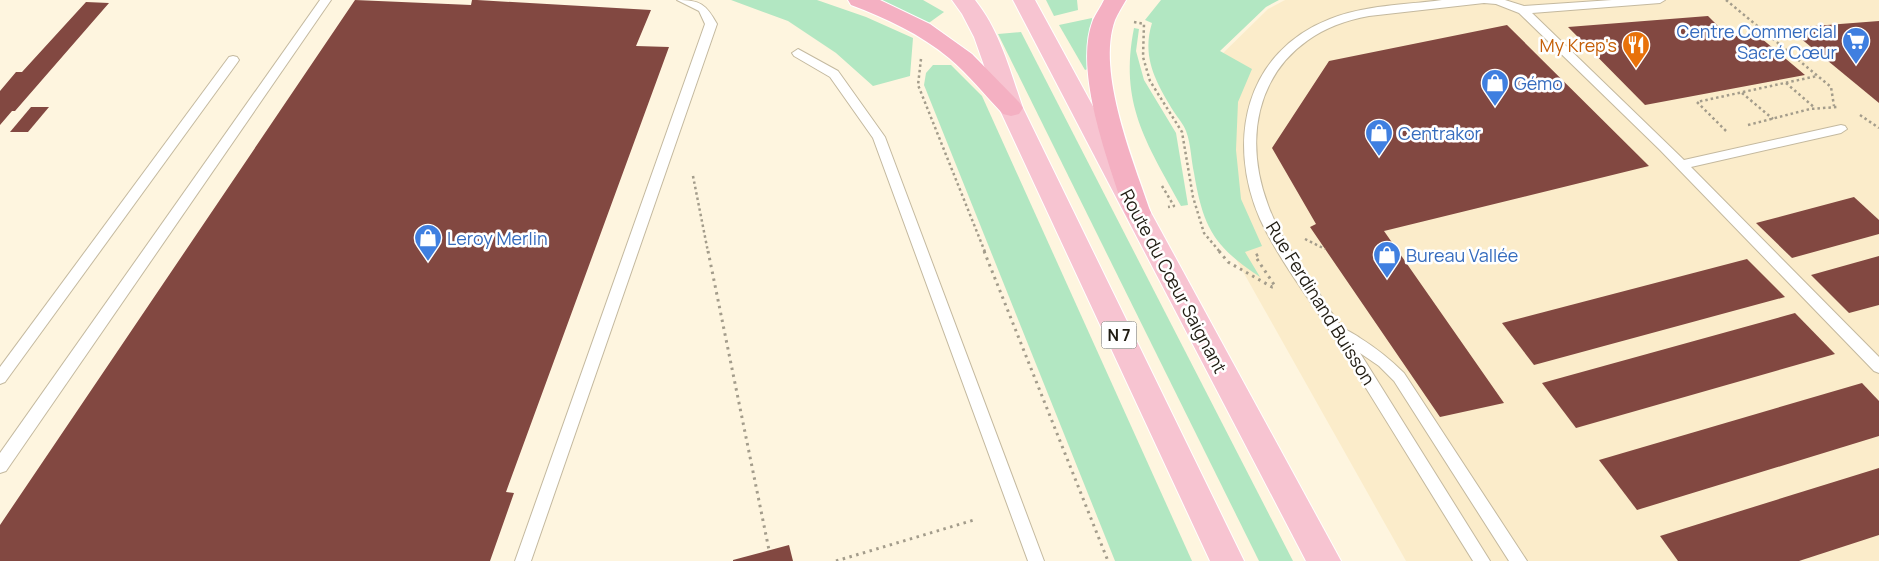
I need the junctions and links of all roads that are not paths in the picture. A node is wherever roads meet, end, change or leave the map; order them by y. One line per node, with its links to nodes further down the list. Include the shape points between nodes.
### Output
1 (326, 0): 20 (lane)
2 (682, 0): 21 (lane, via 703,9 711,24)
3 (859, 0): 13 (highway, via 932,34)
4 (963, 0): 13 (main road, N 7, via 974,14 985,38)
5 (1024, 0): 16 (main road, Route du Cœur Saignant)
6 (1481, 0): 17 (lane, Rue Ferdinand Buisson, via 1348,16 1304,36 1279,60 1259,90 1252,116 1250,151 1266,217 1281,246)
7 (1486, 0): 10 (lane, via 1503,2)
8 (1660, 0): 10 (lane)
9 (1110, 8): 16 (highway, via 1098,57 1110,127)
10 (1522, 10): 15 (lane)
11 (798, 53): 22 (lane, via 834,74 879,137)
12 (233, 60): 19 (lane)
13 (1011, 108): 23 (main road, N 7)
14 (1841, 129): 15 (lane)
15 (1681, 164): 18 (lane)
16 (1138, 213): 24 (main road, Route du Cœur Saignant)
17 (1338, 331): 25 (lane, Rue Ferdinand Buisson); 26 (lane, via 1384,362 1399,377)
18 (1879, 367)
19 (0, 378)
20 (0, 466)
21 (523, 561)
22 (1036, 561)
23 (1226, 561)
24 (1324, 561)
25 (1482, 561)
26 (1518, 561)

